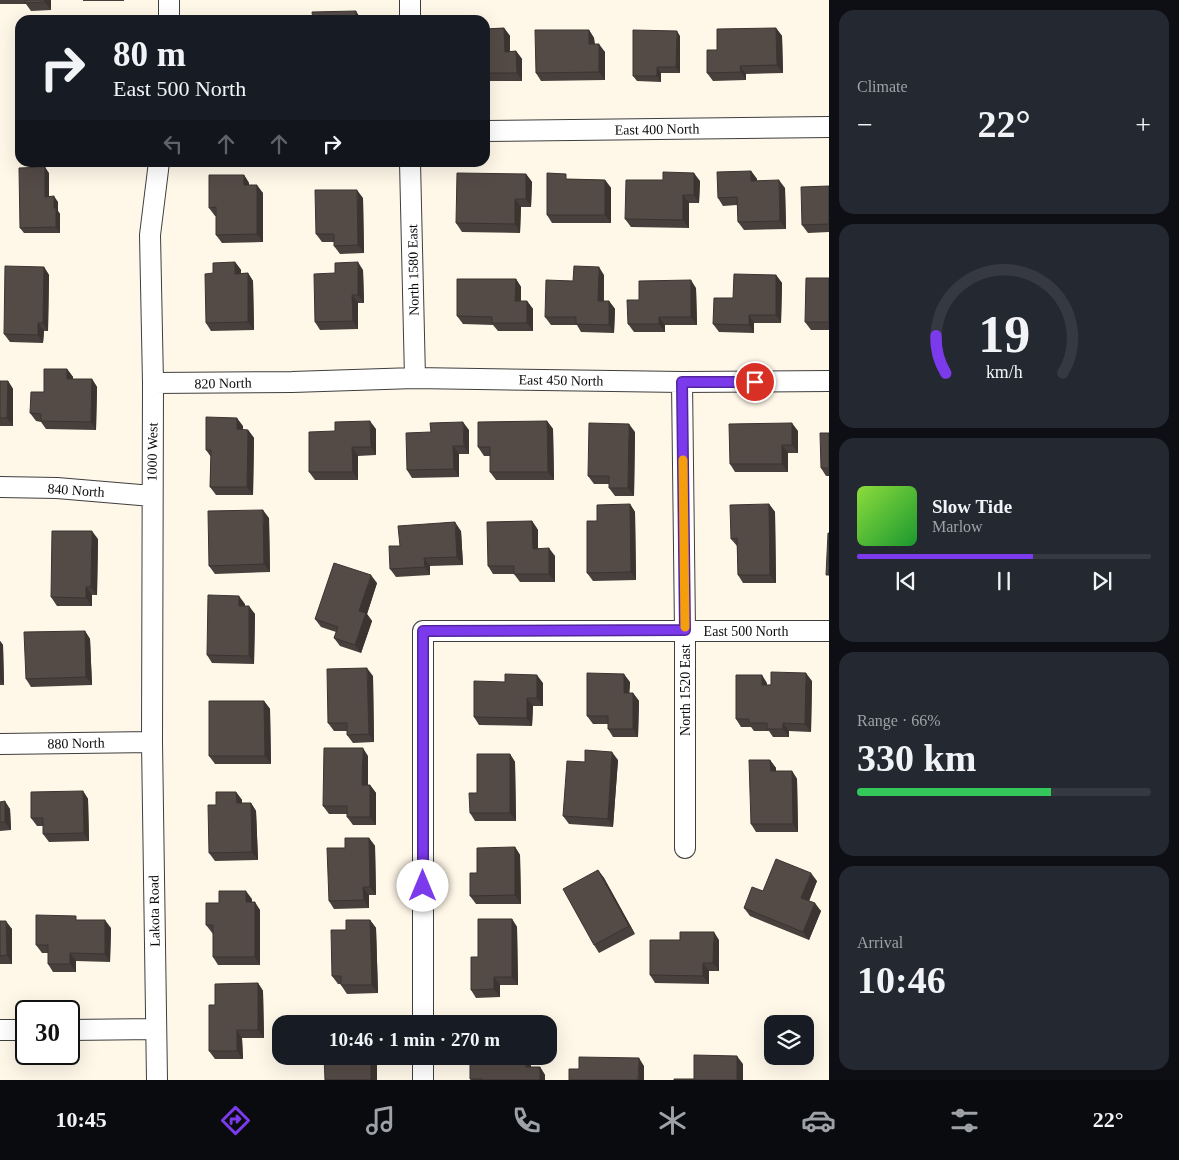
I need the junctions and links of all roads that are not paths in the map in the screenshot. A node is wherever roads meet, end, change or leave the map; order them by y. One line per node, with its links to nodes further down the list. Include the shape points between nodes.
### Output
1 (169, 0): 3 (street)
2 (410, 0): 4 (street)
3 (169, 15)
4 (410, 15)
5 (829, 127): 6 (street, East 400 North)
6 (490, 131)
7 (158, 167): 13 (street, 1000 West, via 150,235)
8 (410, 167): 9 (street, North 1580 East)
9 (415, 378): 11 (street, East 450 North); 12 (street, East 450 North)
10 (829, 381): 12 (street, East 450 North)
11 (292, 382): 13 (street, 820 North)
12 (682, 382): 16 (street, North 1520 East)
13 (153, 383): 15 (street, 1000 West)
14 (0, 487): 15 (street, 840 North)
15 (152, 496): 18 (street, 1000 West)
16 (685, 630): 17 (street, East 500 North); 20 (street, North 1520 East); 21 (street, East 500 North, via 423,631)
17 (829, 631)
18 (152, 742): 19 (street, 880 North); 22 (street, Lakota Road)
19 (0, 744)
20 (685, 848)
21 (423, 1015)
22 (156, 1029): 25 (street); 27 (street, Lakota Road)
23 (0, 1030): 24 (street)
24 (15, 1030)
25 (80, 1030)
26 (423, 1065): 28 (street)
27 (157, 1080)
28 (423, 1080)

